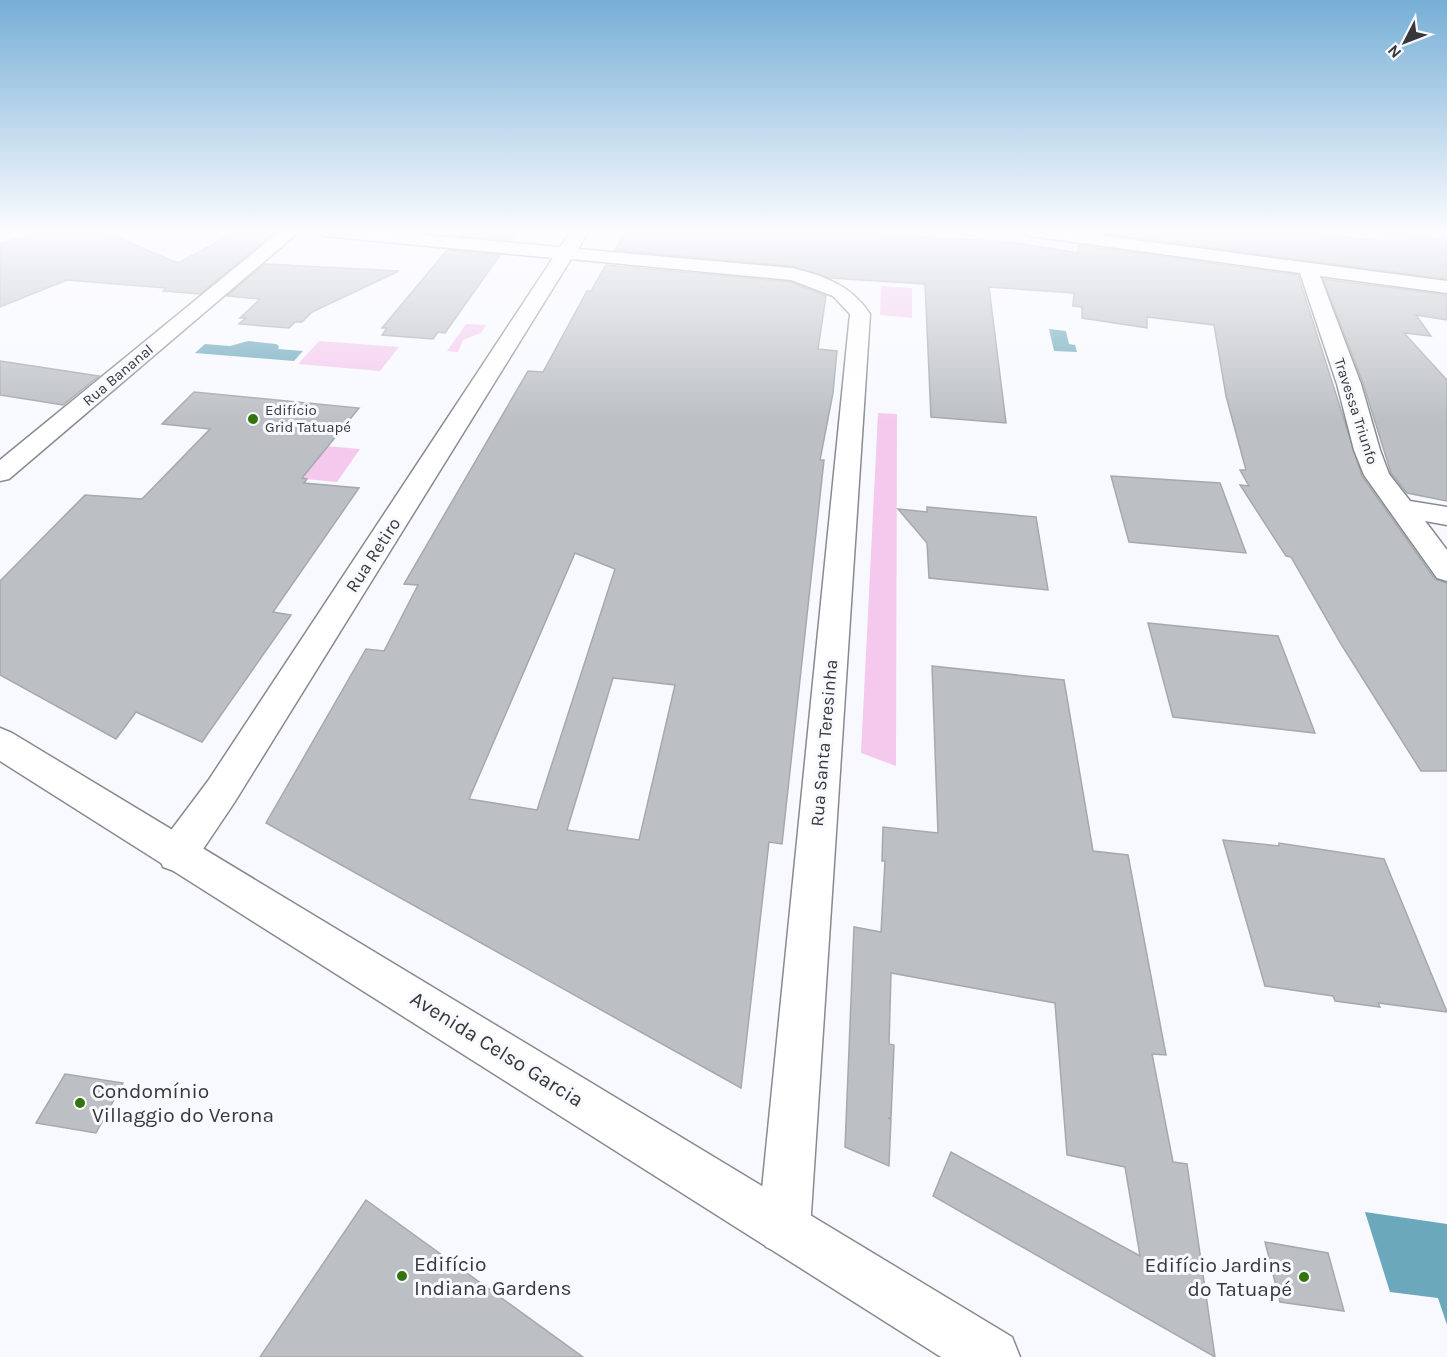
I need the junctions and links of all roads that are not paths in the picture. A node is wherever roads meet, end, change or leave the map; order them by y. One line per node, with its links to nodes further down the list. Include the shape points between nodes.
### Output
1 (215, 294): 5 (street, Rua Bananal)
2 (539, 294): 10 (street, Rua Retiro, via 221,792)
3 (842, 294): 11 (street, Rua Santa Teresinha, via 860,314)
4 (1317, 294): 6 (street, Travessa Triunfo, via 1366,450 1377,476)
5 (0, 473)
6 (1399, 508): 7 (street); 8 (street, Travessa Triunfo)
7 (1447, 516)
8 (1447, 571)
9 (0, 744): 10 (street, Avenida Celso Garcia)
10 (177, 854): 11 (street, Avenida Celso Garcia)
11 (784, 1229): 12 (street, Avenida Celso Garcia)
12 (992, 1357)

